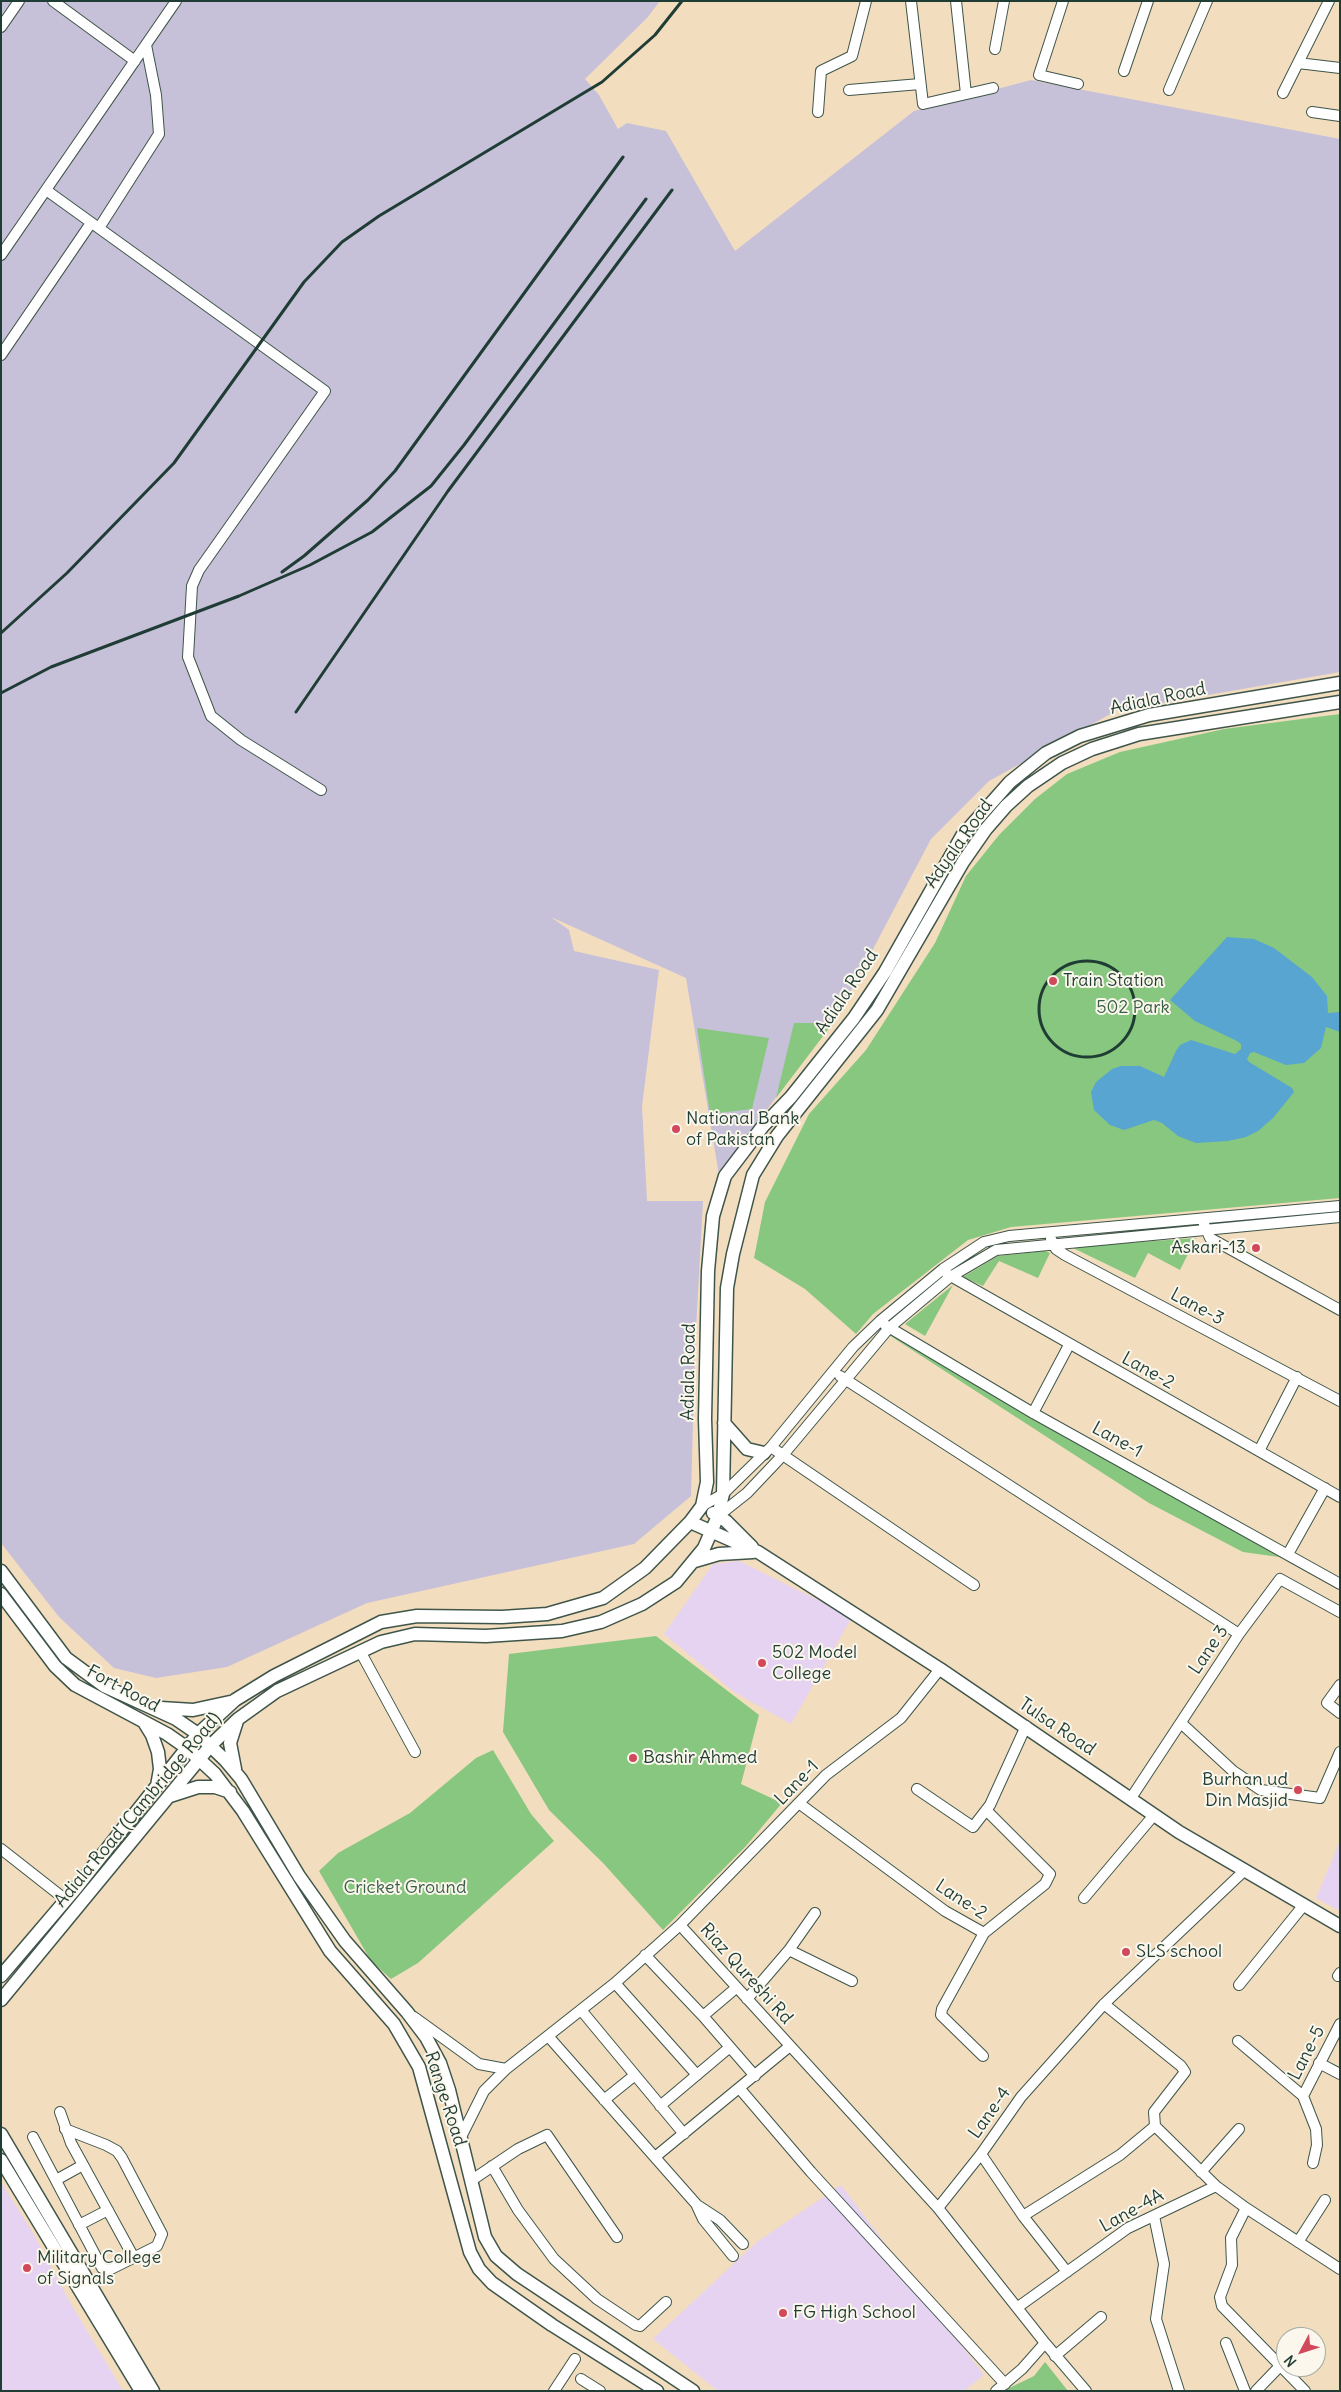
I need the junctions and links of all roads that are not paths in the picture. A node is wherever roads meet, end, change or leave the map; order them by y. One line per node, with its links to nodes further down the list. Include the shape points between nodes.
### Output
1 (19, 1): 12 (street)
2 (54, 1): 15 (street)
3 (176, 1): 13 (street)
4 (866, 1): 26 (street, via 852,56 821,71)
5 (911, 1): 19 (street)
6 (956, 1): 25 (street)
7 (1004, 1): 14 (street)
8 (1063, 1): 20 (street, via 1039,75)
9 (1148, 1): 18 (street)
10 (1207, 1): 23 (street)
11 (1329, 1): 16 (street)
12 (1, 27)
13 (146, 45): 15 (street); 30 (street, via 156,95 159,134)
14 (995, 49)
15 (135, 61): 29 (street)
16 (1298, 63): 17 (street); 24 (street)
17 (1340, 68)
18 (1124, 71)
19 (920, 84): 22 (street); 25 (street, via 923,104)
20 (1078, 84)
21 (993, 88): 25 (street)
22 (849, 90)
23 (1168, 90)
24 (1283, 93)
25 (966, 94)
26 (818, 112)
27 (1312, 112): 28 (street)
28 (1340, 116)
29 (46, 190): 30 (street); 31 (street)
30 (95, 226): 32 (street); 35 (street, via 325,391 199,570 192,586 188,656 211,716 241,740)
31 (2, 253)
32 (1, 354)
33 (1340, 683): 59 (main road, Adiala Road, via 1149,715 1080,736 1046,753 1010,782 962,836 868,999 725,1176 713,1216 708,1271 707,1482)
34 (1340, 702): 36 (main road, Adyala Road, via 1139,734 1092,749 1062,763 1028,786 1006,806 963,862 877,1010)
35 (321, 790)
36 (808, 1097): 52 (main road, Adiala Road, via 777,1136 753,1175 728,1288)
37 (1340, 1206): 39 (street)
38 (1340, 1217): 40 (street)
39 (1203, 1218): 40 (street); 41 (street)
40 (1205, 1230): 41 (street); 43 (street, via 1210,1238)
41 (1050, 1238): 42 (street, via 993,1238); 48 (street, Lane-3, via 1065,1255)
42 (947, 1273): 44 (street); 45 (street); 46 (street, Lane-2)
43 (1340, 1310)
44 (880, 1321): 45 (street, Lane-1); 47 (street)
45 (889, 1328): 49 (street); 51 (street, Lane-1)
46 (1069, 1345): 51 (street); 54 (street, Lane-2)
47 (833, 1372): 49 (street); 53 (street)
48 (1297, 1377): 50 (street, Lane-3); 54 (street)
49 (844, 1379): 55 (street); 72 (street)
50 (1340, 1401)
51 (1033, 1413): 65 (street, Lane-1)
52 (724, 1423): 53 (main road, via 747,1449); 57 (main road, Adiala Road)
53 (767, 1450): 55 (street); 57 (street)
54 (1259, 1452): 56 (street, Lane-2)
55 (783, 1455): 60 (street, via 747,1493); 69 (street)
56 (1325, 1488): 58 (street, Lane-2); 65 (street)
57 (723, 1494): 59 (street); 60 (main road, Adiala Road)
58 (1340, 1496)
59 (702, 1506): 60 (main road, Tulsa Road); 61 (main road, Adiala Road)
60 (718, 1516): 62 (main road, Adiala Road (Cambridge Road)); 64 (main road, Tulsa Road)
61 (690, 1522): 62 (main road, Tulsa Road); 63 (main road, Adiala Road)
62 (712, 1532): 64 (main road, Tulsa Road); 66 (main road, Adiala Road (Cambridge Road))
63 (661, 1552): 76 (main road, Adiala Road (Cambridge Road), via 645,1568 603,1598 548,1614 417,1616 381,1622)
64 (758, 1552): 66 (main road, via 719,1554); 74 (main road, Tulsa Road)
65 (1288, 1554): 68 (street, Lane-1)
66 (695, 1561): 73 (main road, Adiala Road (Cambridge Road), via 676,1582 642,1604 601,1622 562,1631 486,1636 415,1634)
67 (1, 1572): 77 (main road, Fort Road, via 66,1658 104,1686)
68 (1340, 1584)
69 (974, 1585)
70 (1, 1594): 80 (main road, Fort Road, via 55,1666 74,1685)
71 (1340, 1612): 72 (street, Lane 3, via 1280,1579)
72 (1239, 1634): 81 (street, Lane 3)
73 (360, 1651): 79 (main road, Adiala Road (Cambridge Road), via 278,1691); 86 (street)
74 (940, 1669): 82 (main road, Tulsa Road); 95 (street, Lane-1, via 901,1718 826,1775)
75 (1340, 1685): 78 (street, via 1327,1703)
76 (234, 1700): 77 (main road, via 193,1710); 83 (main road, Adiala Road (Cambridge Road))
77 (151, 1706): 83 (main road, Fort Road)
78 (1340, 1713)
79 (238, 1719): 84 (main road, Adiala Road (Cambridge Road)); 89 (main road, via 230,1743 234,1768)
80 (143, 1720): 85 (main road, Fort Road); 90 (main road, via 158,1752)
81 (1181, 1723): 87 (street, via 1234,1771 1261,1790 1320,1798); 94 (street, Lane 3)
82 (1026, 1726): 94 (main road, Tulsa Road); 96 (street)
83 (198, 1734): 84 (main road, Fort Road); 85 (main road, Adiala Road (Cambridge Road))
84 (211, 1745): 88 (main road, Adiala Road (Cambridge Road)); 89 (main road, Fort Road)
85 (187, 1748): 88 (main road, Fort Road); 90 (main road, Adiala Road (Cambridge Road))
86 (415, 1752)
87 (1340, 1752)
88 (200, 1758): 92 (main road, Range Road); 93 (main road, Adiala Road (Cambridge Road))
89 (241, 1779): 118 (main road, via 299,1876 339,1933)
90 (157, 1786): 101 (main road, Adiala Road (Cambridge Road))
91 (917, 1789): 96 (street, via 973,1827)
92 (230, 1792): 93 (main road, via 215,1787 198,1787); 186 (main road, Range Road, via 330,1951 394,2024 414,2055 428,2095 470,2252 479,2269 492,2283 552,2325)
93 (167, 1798): 115 (main road, Adiala Road (Cambridge Road))
94 (1131, 1798): 97 (main road, Tulsa Road)
95 (800, 1804): 104 (street, Lane-1); 106 (street, Lane-2, via 945,1911)
96 (986, 1810): 106 (street, Lane-2, via 1050,1874 1045,1884)
97 (1154, 1815): 99 (main road, Tulsa Road); 100 (street)
98 (1, 1849): 101 (street)
99 (1245, 1870): 102 (main road, Tulsa Road); 116 (street, Lane-4)
100 (1084, 1898)
101 (66, 1900): 109 (main road, Adiala Road (Cambridge Road))
102 (1304, 1906): 105 (main road, Tulsa Road); 112 (street)
103 (815, 1913): 107 (street)
104 (680, 1925): 108 (street, Riaz Qureshi Rd); 113 (street, Riaz Qureshi Rd)
105 (1340, 1926)
106 (984, 1934): 125 (street, via 941,2015)
107 (789, 1950): 110 (street); 114 (street)
108 (646, 1955): 111 (street, Riaz Qureshi Rd); 119 (street)
109 (1, 1976)
110 (852, 1981)
111 (615, 1982): 117 (street, Riaz Qureshi Rd); 130 (street)
112 (1239, 1985)
113 (736, 1988): 114 (street, Riaz Qureshi Rd); 119 (street)
114 (747, 1999): 123 (street, Riaz Qureshi Rd)
115 (1, 2000)
116 (1104, 2004): 138 (street, via 1185,2072 1154,2112); 145 (street, Lane-4, via 1021,2097)
117 (581, 2010): 121 (street, Riaz Qureshi Rd); 129 (street)
118 (407, 2012): 127 (street, via 479,2064); 144 (main road, via 440,2063)
119 (703, 2016): 124 (street)
120 (1340, 2024): 126 (street, Lane-5)
121 (548, 2036): 127 (street, Riaz Qureshi Rd); 134 (street)
122 (1238, 2041): 133 (street)
123 (790, 2046): 131 (street); 157 (street, Riaz Qureshi Rd)
124 (730, 2047): 130 (street); 131 (street)
125 (984, 2056)
126 (1319, 2063): 128 (street); 133 (street, Lane-5)
127 (506, 2069): 144 (street, Riaz Qureshi Rd, via 484,2091)
128 (1340, 2074)
129 (635, 2075): 134 (street); 135 (street)
130 (696, 2075): 135 (street)
131 (756, 2076): 132 (street)
132 (740, 2089): 141 (street); 181 (street, via 811,2172)
133 (1303, 2096): 148 (street, via 1316,2129)
134 (604, 2100): 146 (street)
135 (660, 2106): 141 (street)
136 (60, 2112): 139 (street)
137 (1, 2121): 142 (main road)
138 (1155, 2126): 151 (street); 160 (street, via 1120,2155)
139 (65, 2129): 149 (street); 167 (street, via 117,2151 122,2158 162,2234 157,2246)
140 (1238, 2129): 151 (street)
141 (684, 2134): 146 (street)
142 (3, 2137): 183 (main road)
143 (33, 2137): 152 (street)
144 (460, 2139): 153 (main road)
145 (981, 2154): 157 (street, Lane-4); 160 (street)
146 (655, 2157): 156 (street)
147 (1, 2160): 182 (main road)
148 (1313, 2163)
149 (83, 2165): 152 (street); 159 (street)
150 (492, 2166): 153 (street); 163 (street, via 547,2135); 170 (street, via 518,2210 554,2259 597,2299 640,2326)
151 (1202, 2172): 154 (street)
152 (56, 2180): 162 (street)
153 (472, 2180): 187 (main road, via 484,2237 507,2267)
154 (1216, 2186): 158 (street); 161 (street, Lane-4A)
155 (1325, 2200): 164 (street)
156 (697, 2205): 165 (street, via 720,2220); 166 (street, via 703,2219)
157 (938, 2208): 171 (street)
158 (1246, 2208): 164 (street); 177 (street, via 1231,2238 1232,2265 1220,2297 1222,2306)
159 (108, 2210): 162 (street); 167 (street)
160 (1023, 2216): 169 (street)
161 (1154, 2216): 169 (street, Lane-4A, via 1128,2228); 190 (street, via 1164,2264 1156,2320)
162 (79, 2225): 167 (street, via 102,2268 109,2270)
163 (617, 2236)
164 (1298, 2242): 168 (street)
165 (743, 2244)
166 (733, 2256)
167 (134, 2258)
168 (1340, 2269)
169 (1067, 2272): 171 (street, Lane-4A)
170 (666, 2302)
171 (1018, 2307): 174 (street)
172 (1101, 2317): 175 (street)
173 (1226, 2343): 191 (street)
174 (1045, 2344): 175 (street); 181 (street)
175 (1055, 2356): 189 (street)
176 (575, 2360): 184 (street)
177 (1276, 2362)
178 (1276, 2370): 192 (street)
179 (1291, 2377): 193 (street)
180 (581, 2379): 185 (street)
181 (1005, 2384): 188 (street)
182 (141, 2391)
183 (153, 2391)
184 (554, 2391)
185 (600, 2391)
186 (657, 2391)
187 (693, 2391)
188 (996, 2391)
189 (1086, 2391)
190 (1179, 2391)
191 (1245, 2391)
192 (1256, 2391)
193 (1305, 2391)

